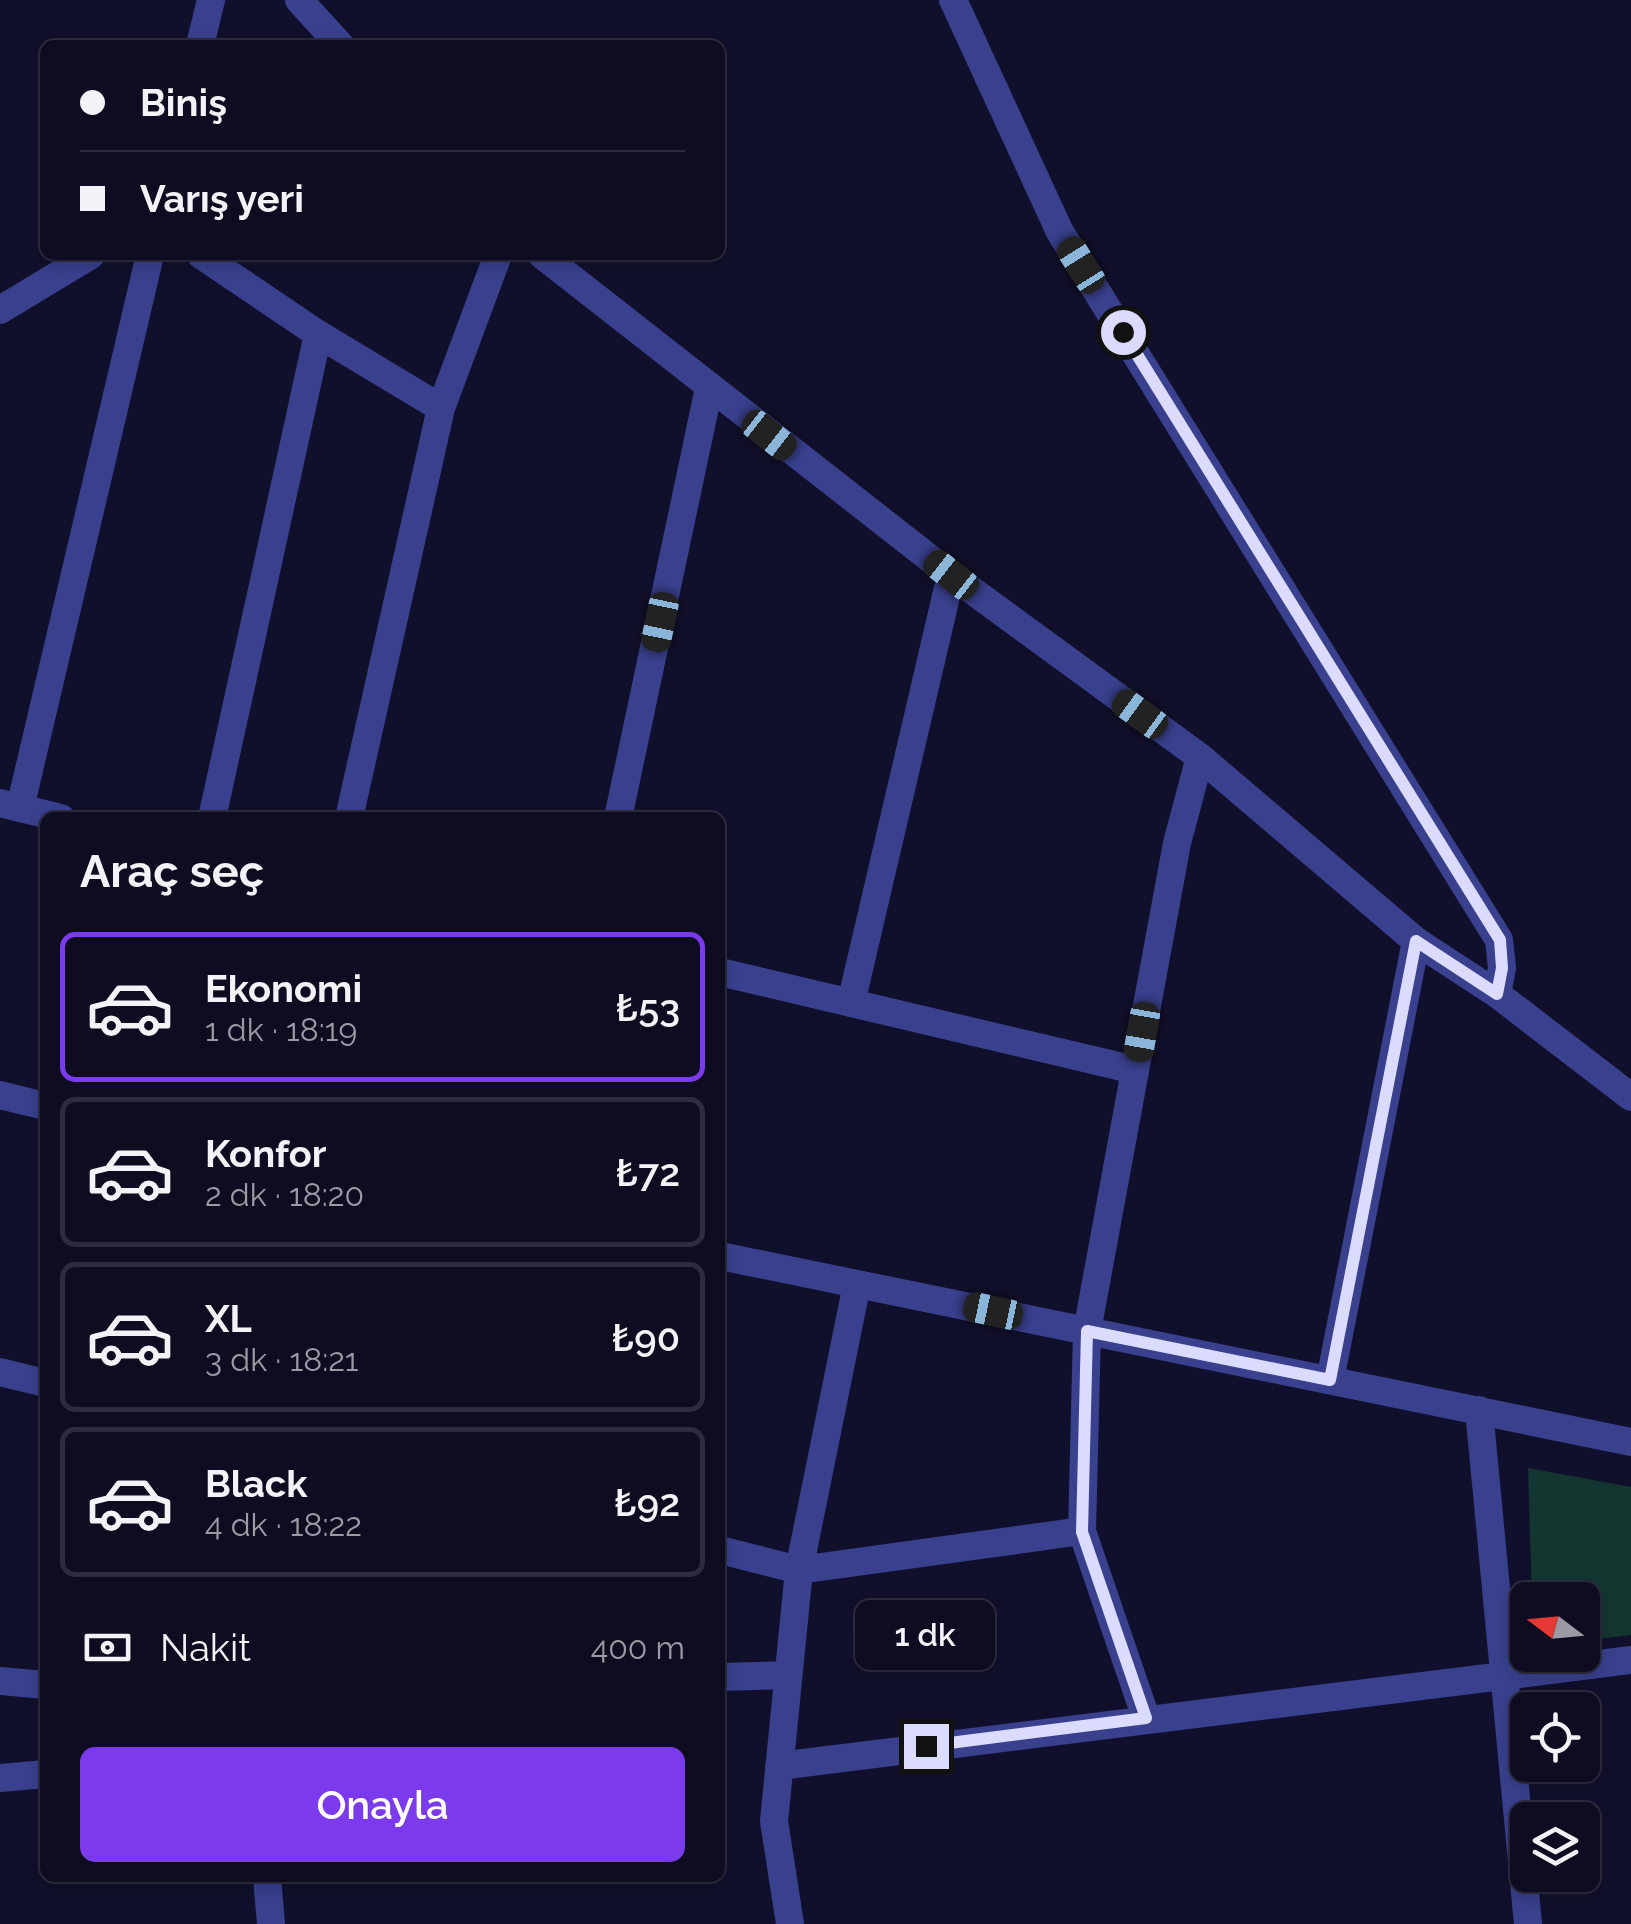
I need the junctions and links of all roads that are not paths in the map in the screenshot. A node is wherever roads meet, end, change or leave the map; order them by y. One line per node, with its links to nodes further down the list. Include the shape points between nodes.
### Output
1 (211, 0): 4 (street)
2 (299, 0): 5 (street)
3 (954, 0): 24 (street, via 1060,232 1500,940)
4 (201, 40)
5 (335, 40)
6 (83, 260): 11 (street)
7 (149, 260): 17 (street)
8 (208, 260): 12 (street)
9 (496, 260): 14 (street)
10 (548, 260): 13 (street)
11 (0, 310)
12 (318, 334): 14 (street); 18 (street)
13 (709, 388): 15 (street); 20 (street)
14 (441, 408): 19 (street)
15 (951, 575): 16 (street); 25 (street)
16 (1200, 758): 22 (street); 26 (street, via 1176,842)
17 (10, 806): 21 (street)
18 (213, 812)
19 (350, 812)
20 (619, 812)
21 (40, 813)
22 (1416, 941): 24 (street); 34 (street)
23 (725, 973): 25 (street)
24 (1497, 994): 28 (street)
25 (851, 1003): 26 (street)
26 (1135, 1070): 32 (street)
27 (0, 1096): 29 (street)
28 (1631, 1097)
29 (40, 1105)
30 (725, 1257): 31 (street)
31 (857, 1284): 32 (street); 40 (street)
32 (1087, 1331): 34 (street); 38 (street)
33 (0, 1372): 35 (street)
34 (1330, 1380): 36 (street)
35 (40, 1381)
36 (1479, 1410): 37 (street); 43 (street)
37 (1631, 1442)
38 (1082, 1532): 40 (street); 47 (street)
39 (725, 1551): 40 (street)
40 (799, 1570): 42 (street)
41 (1631, 1660): 43 (street)
42 (788, 1674): 44 (street); 48 (street)
43 (1504, 1675): 47 (street); 54 (street)
44 (725, 1677)
45 (0, 1681): 46 (street)
46 (40, 1685)
47 (1146, 1718): 48 (street)
48 (779, 1766): 53 (street, via 774,1821)
49 (40, 1774): 50 (street)
50 (0, 1778)
51 (267, 1882): 52 (street)
52 (271, 1924)
53 (790, 1924)
54 (1528, 1924)

